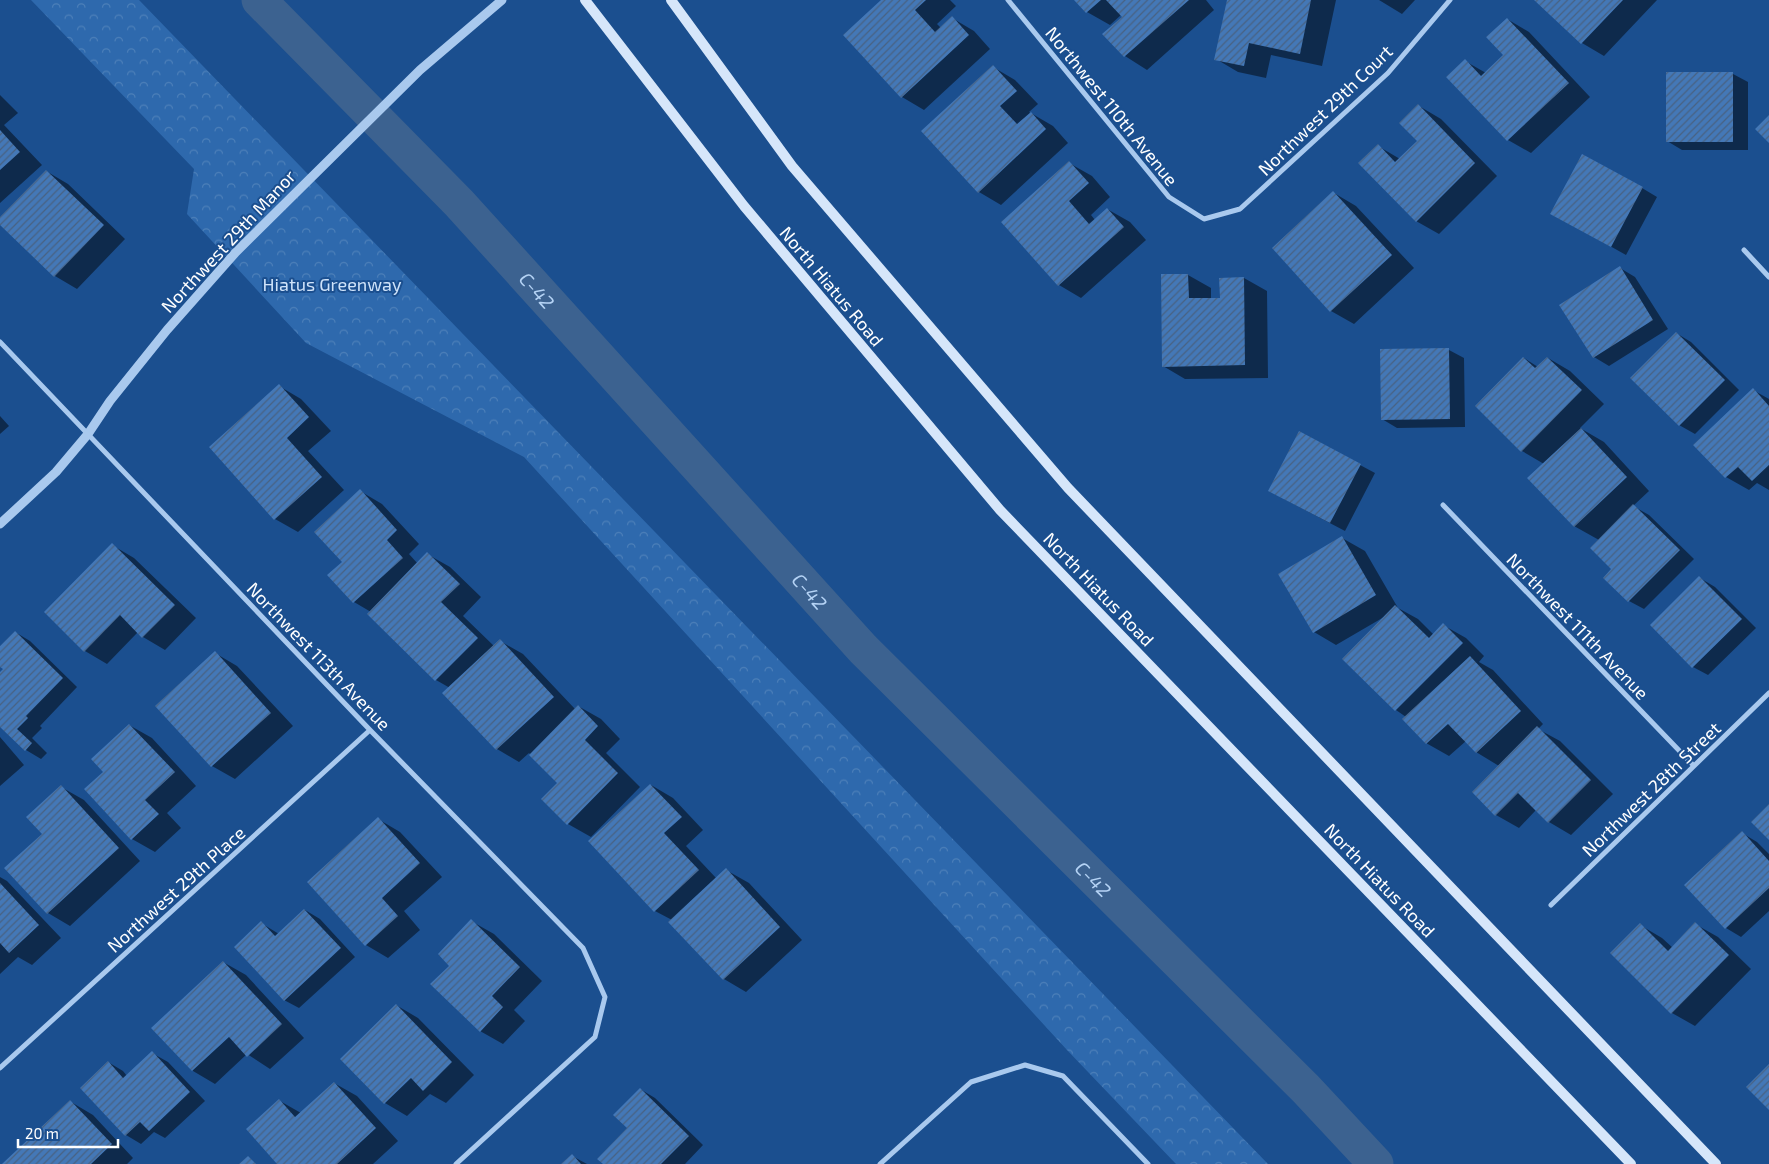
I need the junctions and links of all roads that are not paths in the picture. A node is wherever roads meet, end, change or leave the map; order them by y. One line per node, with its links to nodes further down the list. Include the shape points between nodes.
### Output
1 (502, 0): 10 (street, Northwest 29th Manor, via 420,70 236,252 110,401)
2 (585, 0): 21 (main road, North Hiatus Road, via 744,206 1000,510)
3 (671, 0): 22 (main road, via 792,166 1068,488)
4 (1008, 0): 6 (street, Northwest 110th Avenue, via 1169,197)
5 (1450, 0): 6 (street, Northwest 29th Court, via 1388,73 1240,209)
6 (1204, 218)
7 (1744, 250): 8 (street)
8 (1769, 277)
9 (0, 342): 10 (street, Northwest 113th Avenue)
10 (88, 434): 12 (street, Northwest 29th Manor, via 56,472); 14 (street, Northwest 113th Avenue)
11 (1443, 505): 15 (street, Northwest 111th Avenue)
12 (0, 524)
13 (1769, 692): 15 (street, Northwest 28th Street)
14 (370, 730): 17 (street, Northwest 29th Place); 18 (street, Northwest 113th Avenue, via 583,948 605,997 595,1037)
15 (1694, 766): 16 (street, Northwest 28th Street)
16 (1552, 905)
17 (0, 1068)
18 (456, 1164)
19 (880, 1164): 20 (street, via 971,1082 1025,1065 1063,1076)
20 (1148, 1164)
21 (1631, 1164)
22 (1716, 1164)

